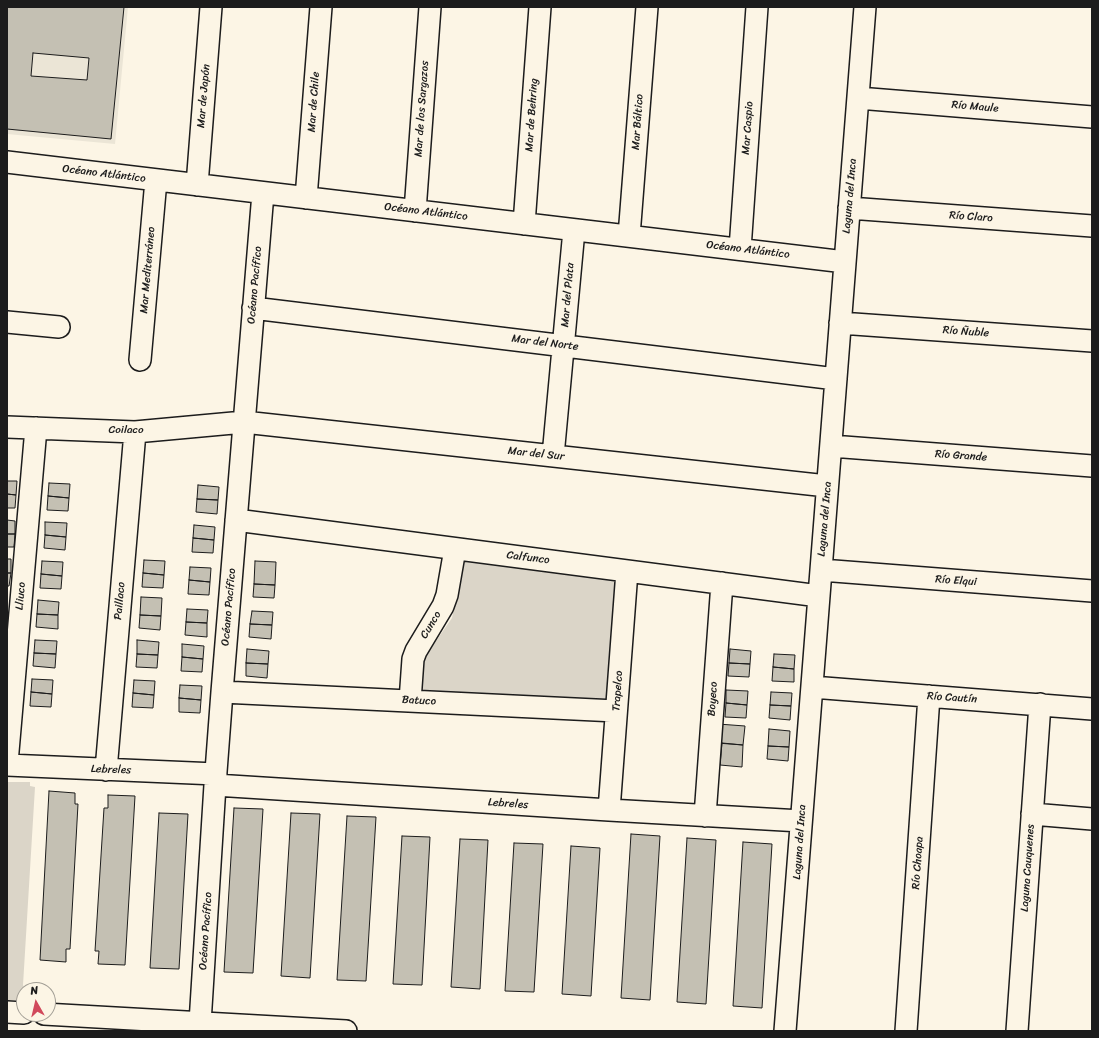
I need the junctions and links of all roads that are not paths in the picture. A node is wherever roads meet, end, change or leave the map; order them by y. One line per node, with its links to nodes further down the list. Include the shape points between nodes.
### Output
1 (211, 7): 12 (street, Mar de Japón)
2 (321, 7): 14 (street, Mar de Chile)
3 (430, 7): 16 (street, Mar de los Sargazos)
4 (540, 7): 17 (street, Mar de Behring)
5 (647, 7): 20 (street, Mar Báltico)
6 (757, 7): 21 (street, Mar Caspio)
7 (865, 7): 8 (street, Laguna del Inca)
8 (858, 98): 9 (street, Río Maule); 15 (street, Laguna del Inca)
9 (1092, 117)
10 (7, 162): 11 (street, Océano Atlántico)
11 (156, 180): 12 (street, Océano Atlántico); 29 (street, Mar Mediterráneo)
12 (197, 185): 13 (street, Océano Atlántico)
13 (263, 193): 14 (street, Océano Atlántico); 23 (street, Océano Pacífico)
14 (306, 198): 16 (street, Océano Atlántico)
15 (849, 208): 18 (street, Río Claro); 22 (street, Laguna del Inca)
16 (415, 211): 17 (street, Océano Atlántico)
17 (524, 224): 19 (street, Océano Atlántico)
18 (1092, 226)
19 (574, 230): 20 (street, Océano Atlántico); 28 (street, Mar del Plata)
20 (629, 236): 21 (street, Océano Atlántico)
21 (740, 250): 22 (street, Océano Atlántico)
22 (845, 262): 25 (street, Laguna del Inca)
23 (253, 308): 28 (street, Mar del Norte); 31 (street, Océano Pacífico)
24 (7, 322): 26 (street)
25 (840, 323): 27 (street, Río Ñuble); 30 (street, Laguna del Inca)
26 (59, 327)
27 (1092, 341)
28 (563, 346): 30 (street, Mar del Norte); 36 (street, Mar del Plata)
29 (140, 360)
30 (836, 379): 35 (street, Laguna del Inca)
31 (244, 422): 34 (street, Coilaco); 36 (street, Mar del Sur); 39 (street, Océano Pacífico)
32 (7, 427): 33 (street, Coilaco)
33 (36, 428): 34 (street, Coilaco); 53 (street, Lliuco)
34 (135, 432): 54 (street, Paillaco)
35 (831, 446): 37 (street, Río Grande); 38 (street, Laguna del Inca)
36 (553, 456): 38 (street, Mar del Sur)
37 (1092, 466)
38 (827, 486): 41 (street, Laguna del Inca)
39 (236, 520): 40 (street, Calfunco); 47 (street, Océano Pacífico)
40 (455, 549): 42 (street, Calfunco); 49 (street, Cunco, via 443,606 413,659)
41 (821, 570): 44 (street, Río Elqui); 45 (street, Laguna del Inca)
42 (627, 571): 43 (street, Calfunco); 52 (street, Trapelco)
43 (722, 583): 45 (street, Calfunco); 58 (street, Boyeco)
44 (1092, 591)
45 (819, 596): 46 (street, Laguna del Inca)
46 (812, 687): 48 (street, Río Cautín); 60 (street, Laguna del Inca)
47 (222, 692): 49 (street, Batuco); 55 (street, Océano Pacífico)
48 (929, 696): 50 (street, Río Cautín); 65 (street, Río Choapa)
49 (410, 701): 52 (street, Batuco)
50 (1040, 704): 51 (street, Río Cautín); 57 (street, Laguna Cauquenes)
51 (1092, 709)
52 (616, 711): 56 (street, Trapelco)
53 (7, 764): 54 (street, Lebreles)
54 (106, 770): 55 (street, Lebreles)
55 (215, 779): 56 (street, Lebreles); 62 (street, Océano Pacífico)
56 (608, 810): 58 (street, Lebreles)
57 (1032, 814): 59 (street); 66 (street, Laguna Cauquenes)
58 (705, 816): 60 (street, Lebreles)
59 (1092, 819)
60 (801, 821): 64 (street, Laguna del Inca)
61 (56, 1015): 62 (street)
62 (200, 1023): 63 (street)
63 (346, 1031)
64 (785, 1031)
65 (906, 1031)
66 (1017, 1031)

